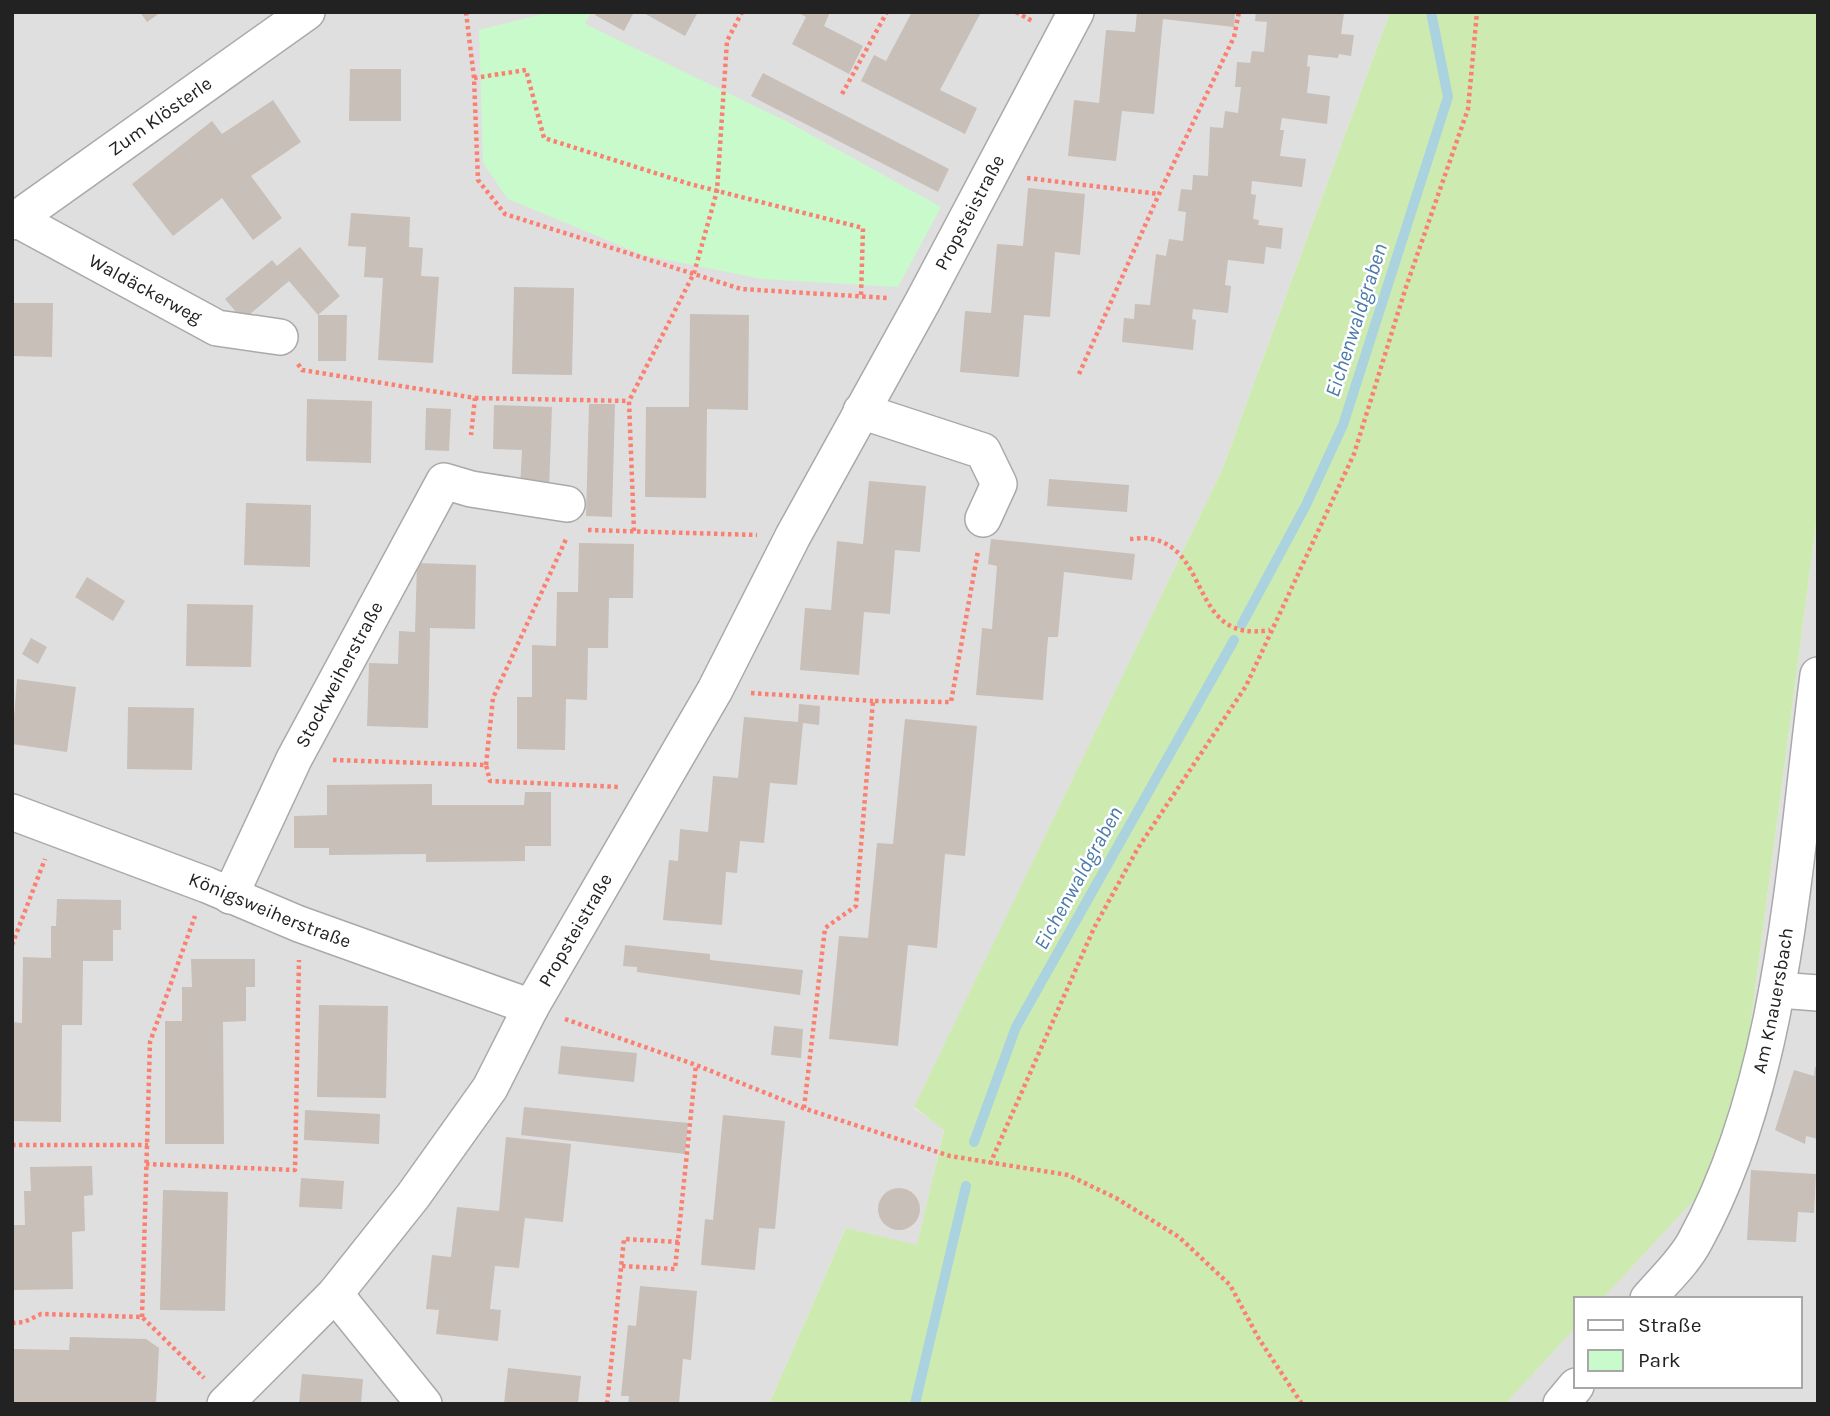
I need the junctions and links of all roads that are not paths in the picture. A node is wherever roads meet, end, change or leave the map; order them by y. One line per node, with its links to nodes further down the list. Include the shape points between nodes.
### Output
1 (307, 12): 3 (street, Zum Klösterle)
2 (1076, 12): 5 (street, Propsteistraße)
3 (14, 221): 4 (street, Waldäckerweg, via 217,328)
4 (280, 337)
5 (861, 411): 6 (street, via 983,452 999,484); 13 (street, Propsteistraße, via 715,690)
6 (983, 519)
7 (569, 521): 10 (street, Stockweiherstraße, via 444,481)
8 (1818, 674): 11 (street, Am Knauersbach)
9 (12, 812): 10 (street, Königsweiherstraße)
10 (218, 890): 13 (street, Königsweiherstraße)
11 (1777, 990): 12 (street); 15 (street, Am Knauersbach, via 1737,1152 1694,1244)
12 (1818, 993)
13 (531, 1007): 14 (street, Propsteistraße, via 490,1087 413,1196)
14 (335, 1294): 17 (street, Propsteistraße); 18 (street)
15 (1650, 1297)
16 (1574, 1388): 19 (street)
17 (226, 1402)
18 (424, 1404)
19 (1561, 1404)

